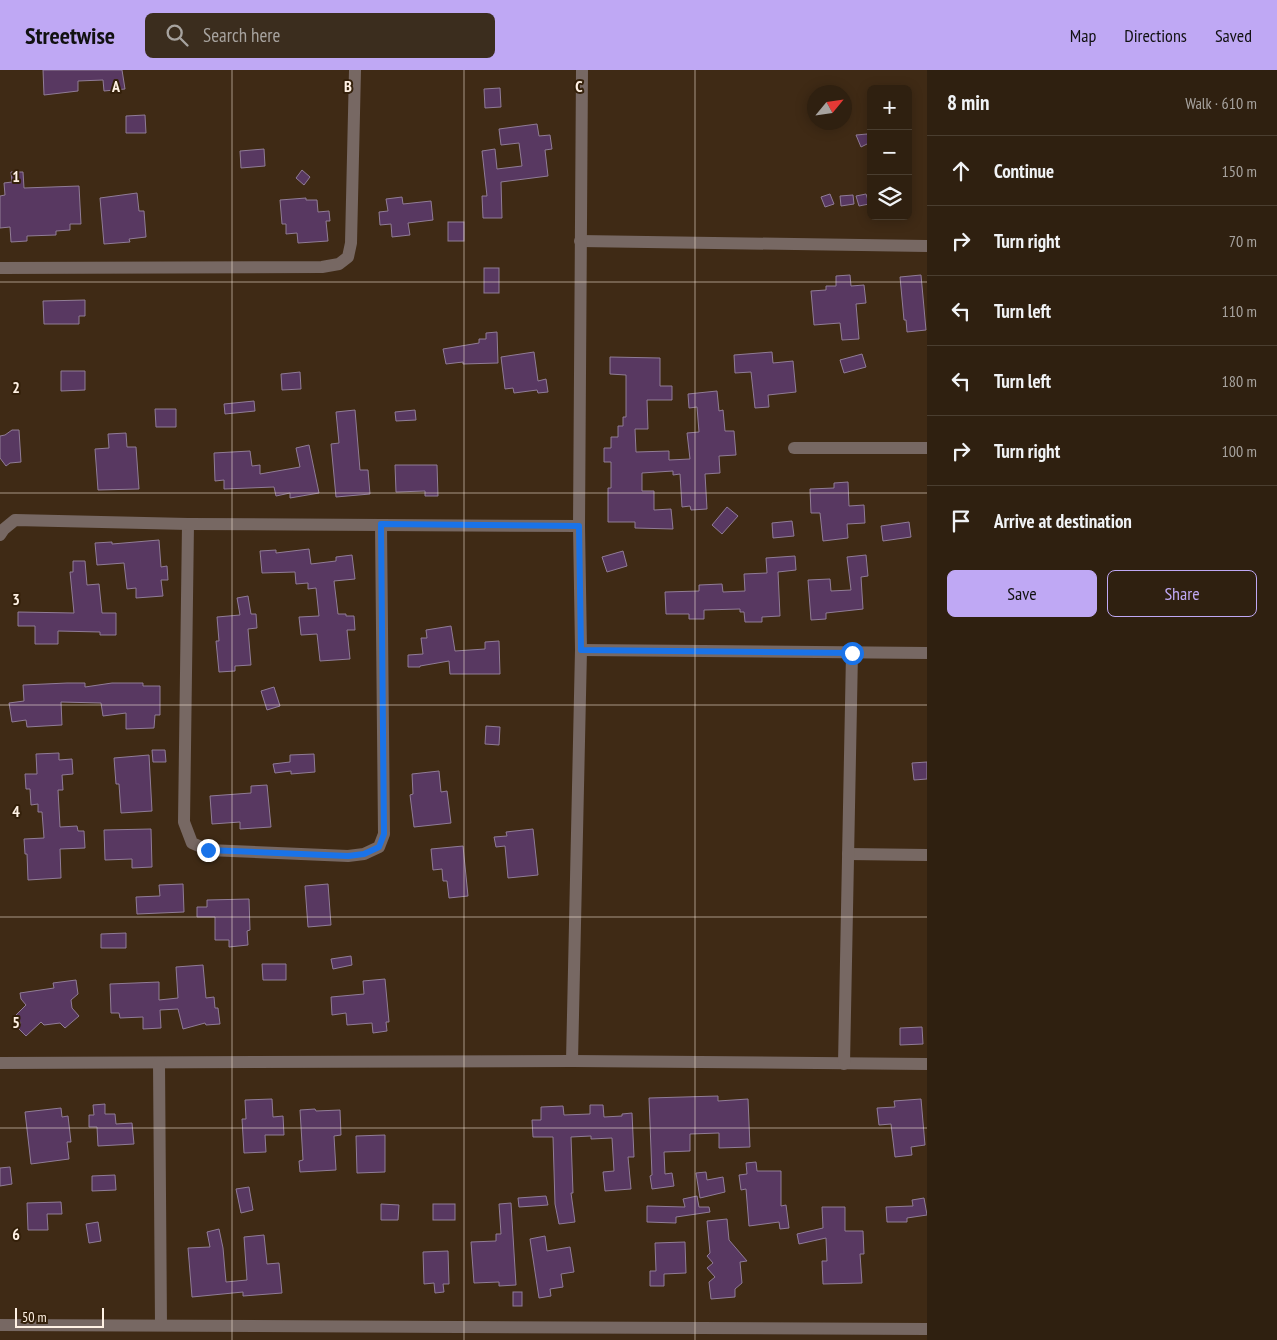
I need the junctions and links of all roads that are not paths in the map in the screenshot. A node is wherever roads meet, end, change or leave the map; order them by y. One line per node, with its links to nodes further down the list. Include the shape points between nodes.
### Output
1 (355, 70): 5 (street, via 350,243 348,257 339,264 322,267)
2 (582, 70): 3 (street)
3 (580, 241): 4 (street); 10 (street)
4 (927, 246)
5 (0, 268)
6 (794, 448): 7 (street)
7 (927, 448)
8 (188, 524): 9 (street); 9 (street, via 184,822 192,843 208,850 348,856 364,854 379,847 384,834); 11 (street, via 15,520)
9 (381, 524): 10 (street)
10 (579, 526): 12 (street)
11 (0, 535)
12 (581, 650): 14 (street); 17 (street)
13 (927, 652): 14 (street)
14 (852, 653): 15 (street)
15 (848, 854): 16 (street); 20 (street)
16 (927, 856)
17 (572, 1061): 19 (street); 20 (street)
18 (0, 1063): 19 (street)
19 (159, 1063): 23 (street)
20 (844, 1064): 21 (street)
21 (927, 1064)
22 (0, 1325): 23 (street)
23 (160, 1325): 24 (street)
24 (927, 1329)

